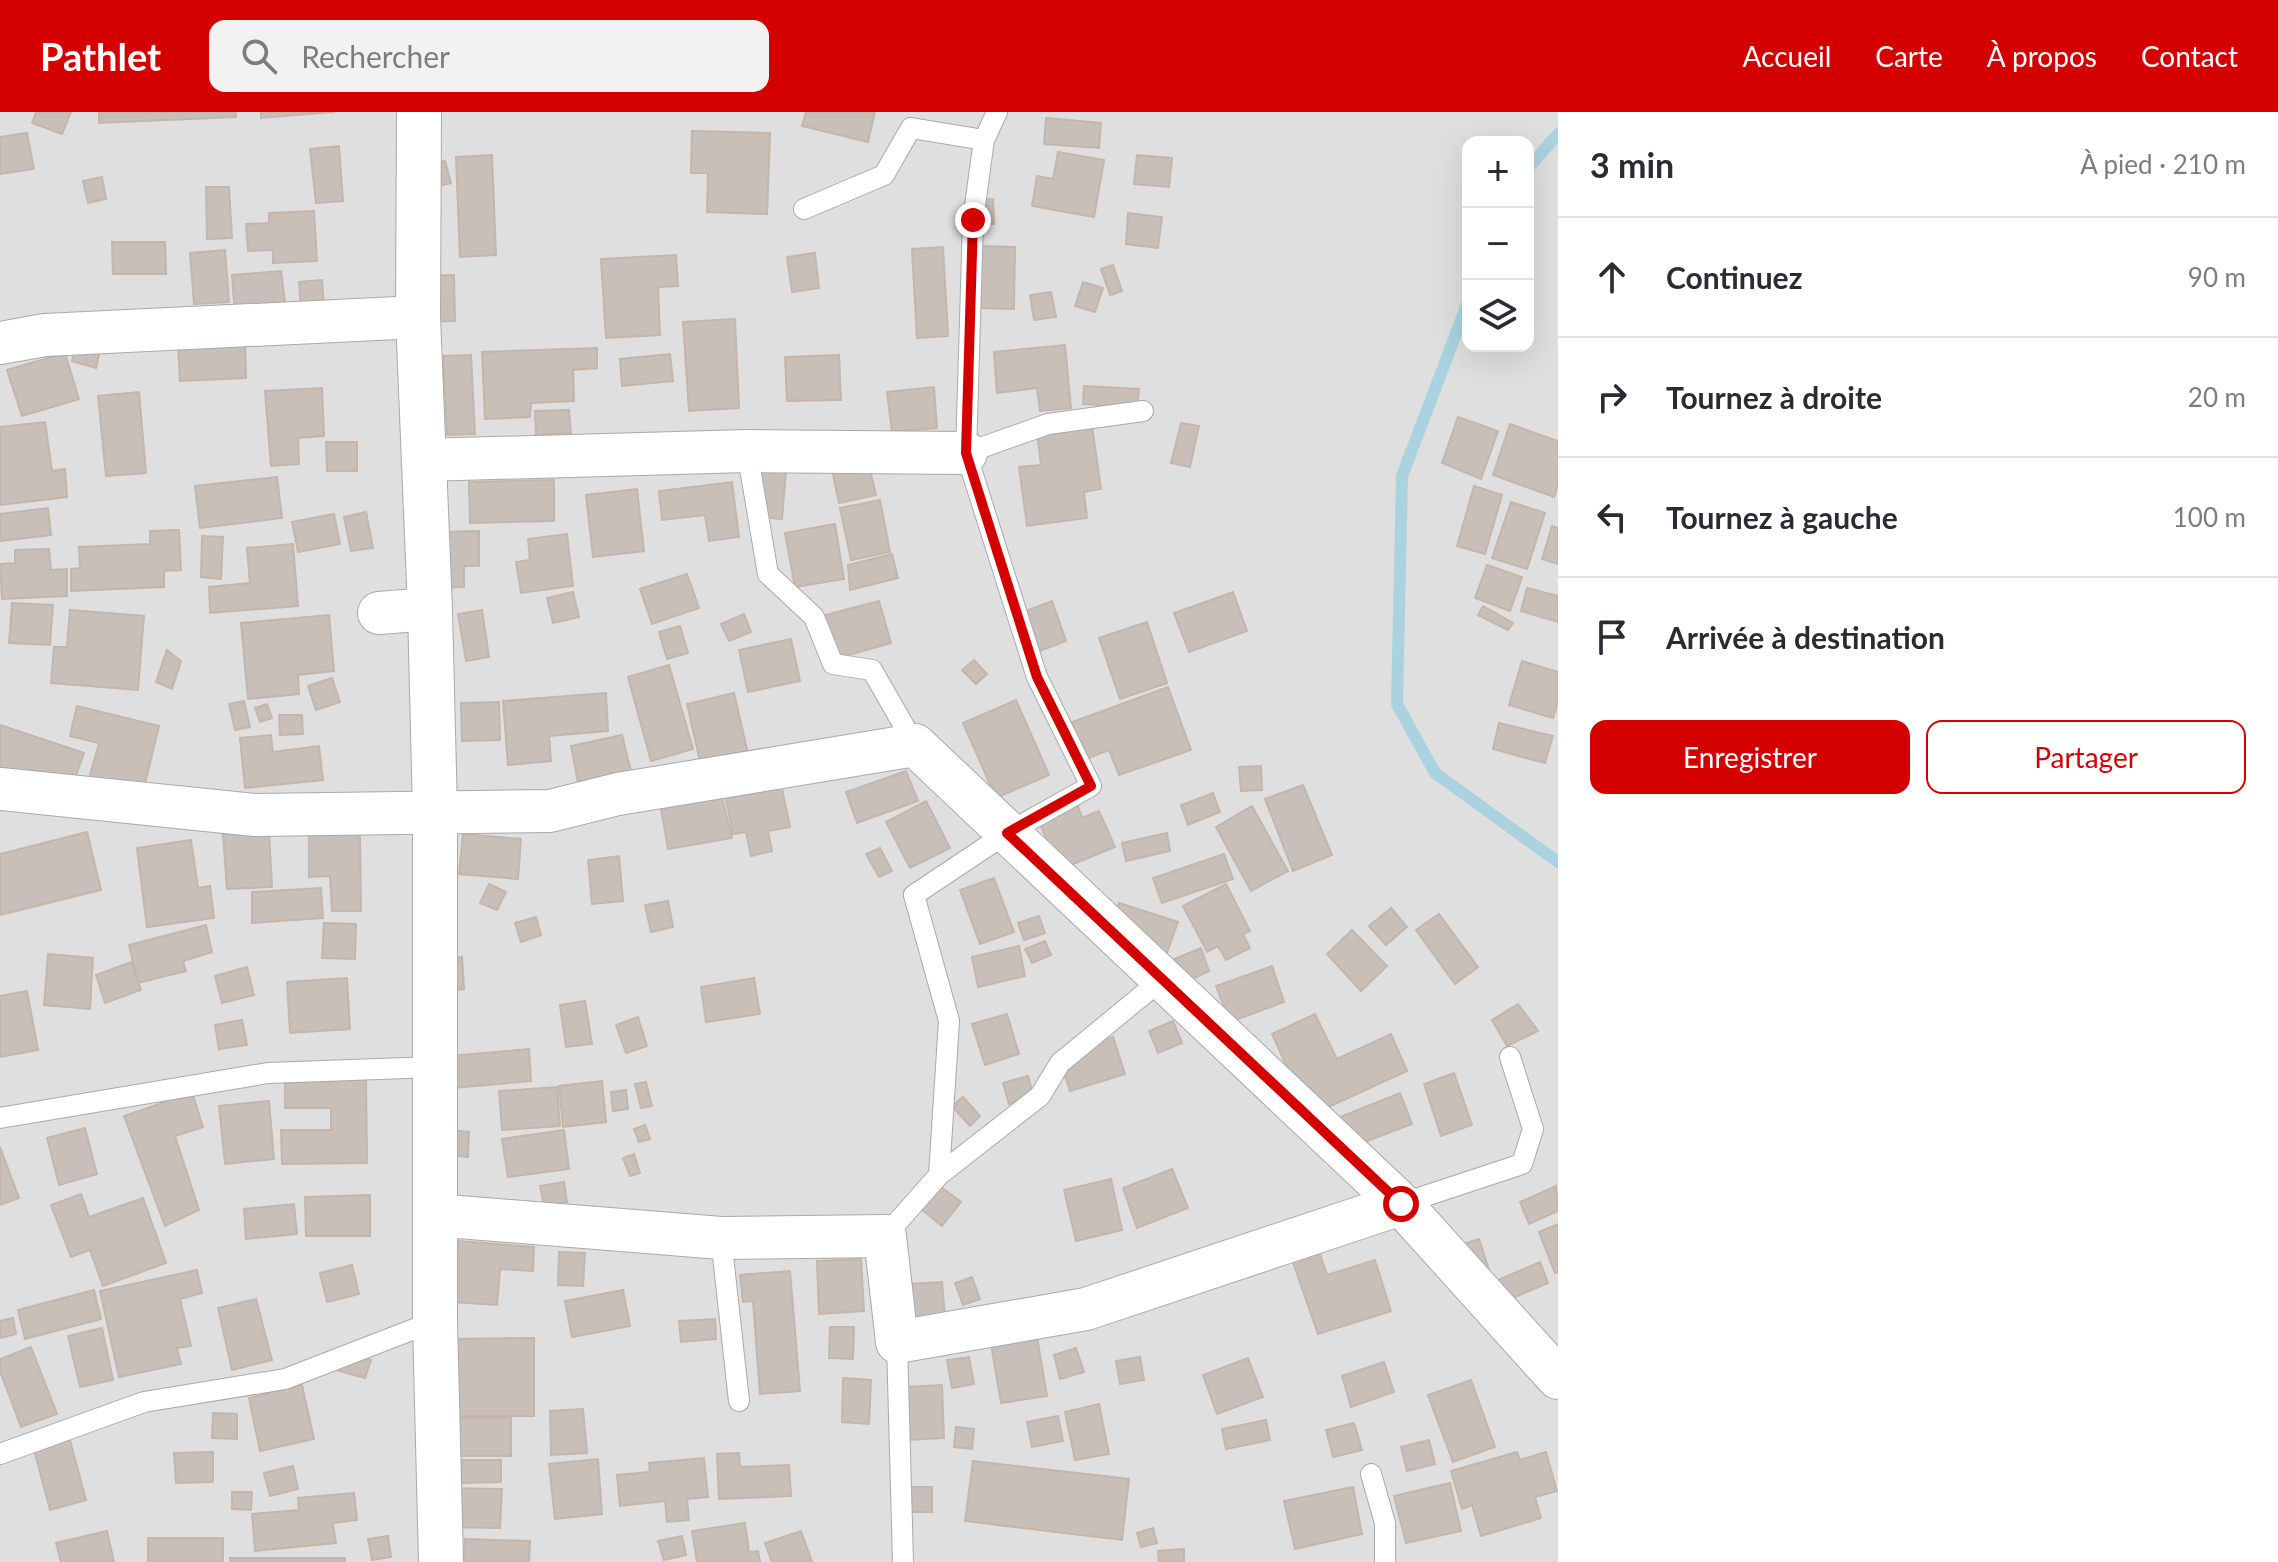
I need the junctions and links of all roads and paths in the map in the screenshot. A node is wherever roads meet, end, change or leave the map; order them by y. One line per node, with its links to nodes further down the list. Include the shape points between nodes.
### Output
1 (419, 112): 5 (street)
2 (997, 112): 3 (lane)
3 (984, 140): 4 (lane, via 911,128 884,175); 9 (lane, via 973,220)
4 (804, 209)
5 (418, 317): 6 (street, via 45,335); 10 (street)
6 (0, 343)
7 (1143, 411): 9 (lane, via 1048,424)
8 (747, 451): 9 (street); 10 (street); 13 (lane, via 768,574 814,617 833,664 872,670)
9 (966, 453): 16 (lane, via 1037,677 1091,786)
10 (423, 460): 11 (street)
11 (430, 609): 12 (street); 15 (street)
12 (379, 613)
13 (915, 745): 15 (street, via 618,794 550,811); 16 (street)
14 (0, 789): 15 (street, via 255,815)
15 (435, 812): 19 (street)
16 (1007, 833): 17 (street); 21 (lane, via 914,895 949,1021)
17 (1161, 980): 21 (lane, via 1060,1063 1040,1096); 22 (street)
18 (1510, 1057): 22 (lane, via 1533,1129 1522,1164)
19 (434, 1067): 20 (lane, via 268,1073); 23 (street)
20 (0, 1118)
21 (939, 1175): 24 (lane)
22 (1401, 1204): 27 (street, via 1086,1309); 28 (street)
23 (434, 1215): 25 (street); 26 (street)
24 (885, 1236): 25 (street); 27 (street)
25 (721, 1238): 29 (lane)
26 (435, 1321): 30 (lane, via 285,1379 144,1402); 32 (street)
27 (897, 1342): 33 (lane)
28 (1558, 1378)
29 (739, 1401)
30 (0, 1454)
31 (1371, 1474): 34 (lane, via 1385,1523)
32 (441, 1562)
33 (903, 1562)
34 (1385, 1562)

